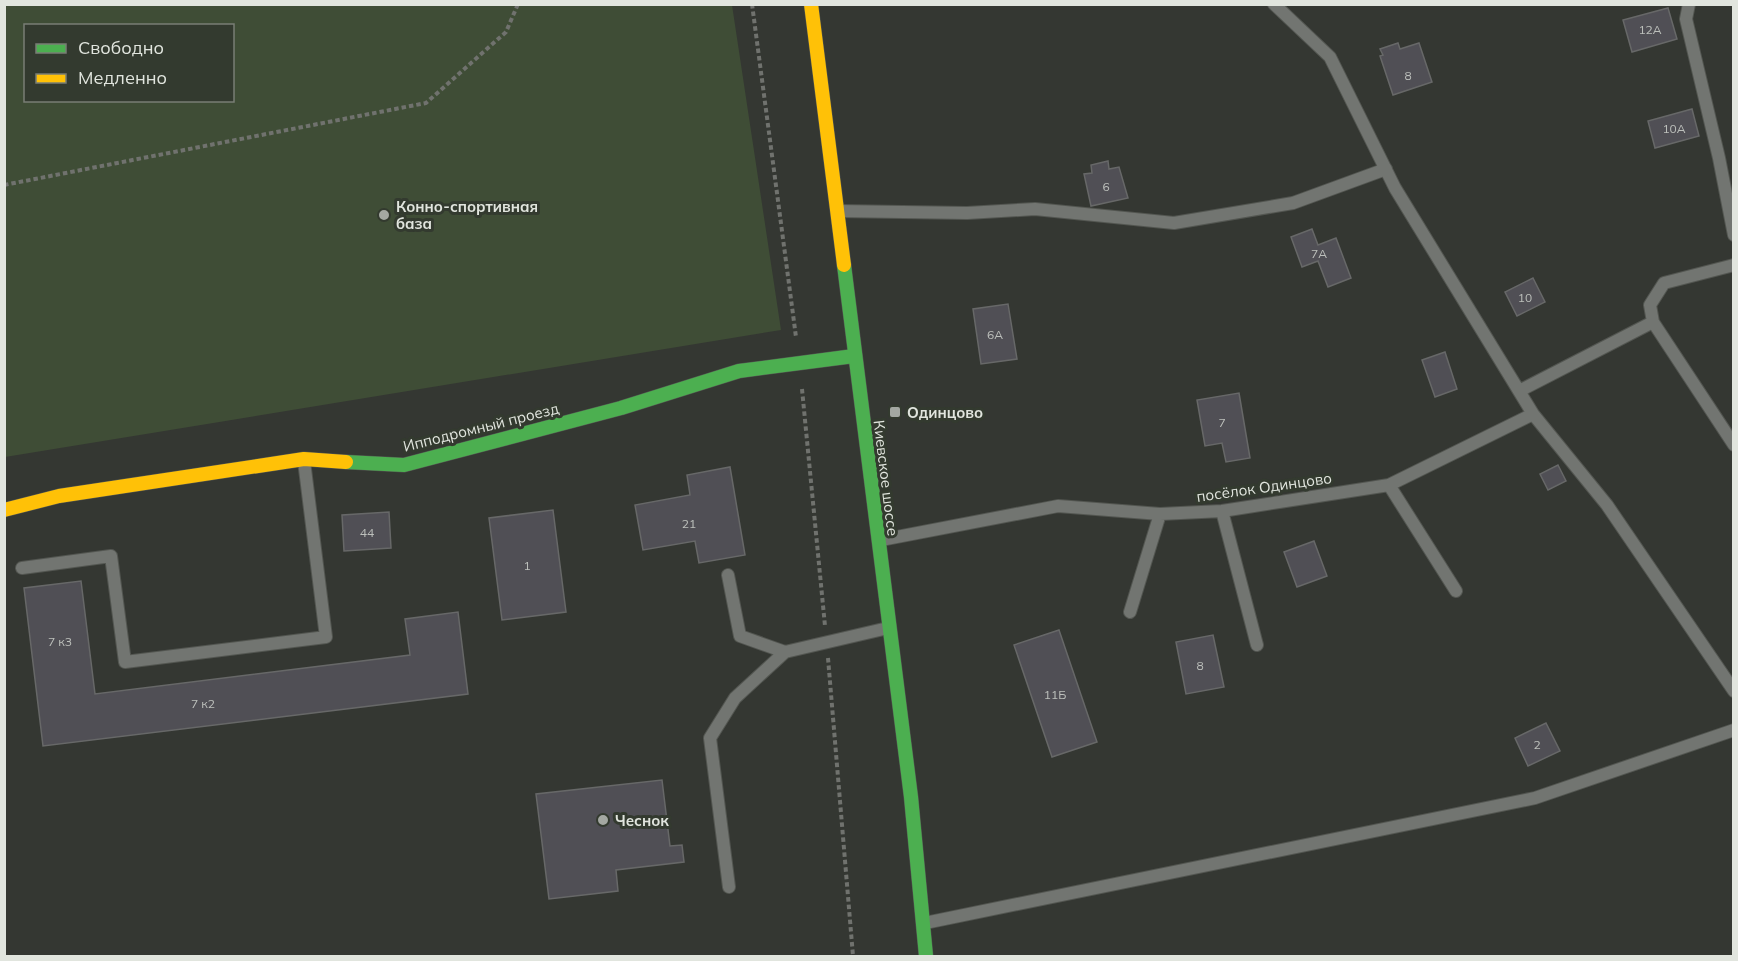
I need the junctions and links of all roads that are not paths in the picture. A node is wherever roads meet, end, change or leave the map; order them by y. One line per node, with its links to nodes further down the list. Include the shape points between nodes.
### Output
1 (811, 4): 5 (main road, Киевское шоссе)
2 (1274, 4): 4 (lane, via 1330,57)
3 (1689, 4): 6 (lane, via 1686,19)
4 (1386, 169): 5 (lane, via 1293,203 1174,223 1035,209 967,213); 10 (lane)
5 (836, 211): 9 (main road, Киевское шоссе)
6 (1734, 235)
7 (1734, 265): 8 (lane, via 1664,283 1650,305)
8 (1653, 322): 10 (lane); 12 (lane)
9 (855, 356): 13 (main road, Ипподромный проезд, via 739,371 621,408 404,465); 18 (main road, Киевское шоссе)
10 (1519, 391): 11 (lane)
11 (1533, 414): 14 (lane, посёлок Одинцово); 26 (lane, via 1607,505)
12 (1734, 445)
13 (304, 459): 15 (main road, Ипподромный проезд, via 59,496); 19 (lane, via 326,637 124,662 111,556)
14 (1389, 485): 16 (lane, посёлок Одинцово); 21 (lane)
15 (4, 510)
16 (1222, 511): 17 (lane, посёлок Одинцово); 24 (lane)
17 (1160, 514): 18 (lane, посёлок Одинцово, via 1058,506); 22 (lane)
18 (878, 541): 23 (main road, Киевское шоссе)
19 (22, 568)
20 (728, 575): 25 (lane, via 740,636)
21 (1456, 591)
22 (1130, 612)
23 (889, 628): 25 (lane); 29 (main road, Киевское шоссе)
24 (1257, 645)
25 (785, 652): 28 (lane, via 735,698 710,738)
26 (1734, 691)
27 (1734, 730): 29 (lane, via 1535,798)
28 (729, 886)
29 (923, 924): 30 (main road, Киевское шоссе)
30 (926, 957)

